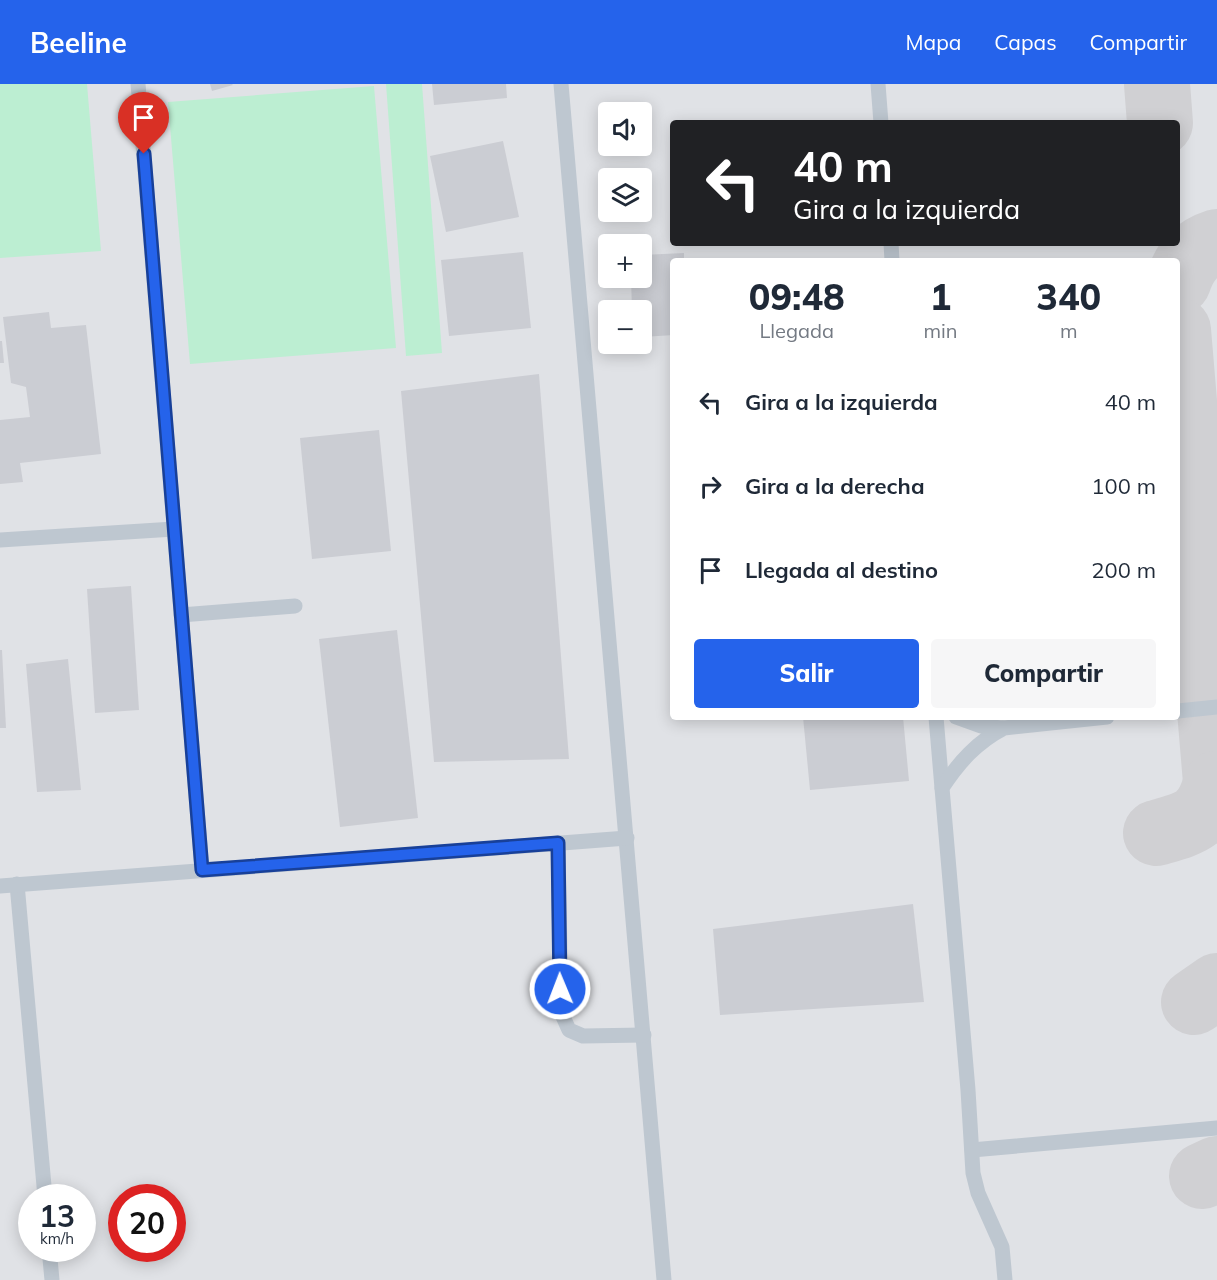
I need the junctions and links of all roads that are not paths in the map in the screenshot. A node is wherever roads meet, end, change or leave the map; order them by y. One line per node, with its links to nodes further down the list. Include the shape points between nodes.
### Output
1 (138, 84): 5 (lane)
2 (561, 84): 18 (lane)
3 (878, 84): 4 (lane)
4 (881, 120)
5 (174, 529): 6 (lane); 8 (lane)
6 (0, 540)
7 (295, 606): 8 (lane)
8 (182, 615): 20 (lane)
9 (1217, 707): 10 (lane)
10 (1180, 711)
11 (936, 720): 17 (lane)
12 (964, 720): 16 (lane)
13 (1056, 720): 15 (lane)
14 (1072, 720): 15 (lane)
15 (1060, 721): 16 (lane)
16 (1005, 728): 17 (lane, via 970,752)
17 (942, 788): 25 (lane)
18 (627, 838): 19 (lane); 23 (lane)
19 (558, 843): 20 (lane); 23 (lane, via 561,1012 568,1030 583,1036)
20 (202, 870): 21 (lane)
21 (17, 884): 22 (lane); 26 (lane)
22 (0, 886)
23 (644, 1035): 29 (lane)
24 (1217, 1128): 25 (lane)
25 (972, 1150): 30 (lane, via 978,1193 1002,1247)
26 (44, 1184)
27 (50, 1262): 28 (lane)
28 (52, 1280)
29 (664, 1280)
30 (1005, 1280)

